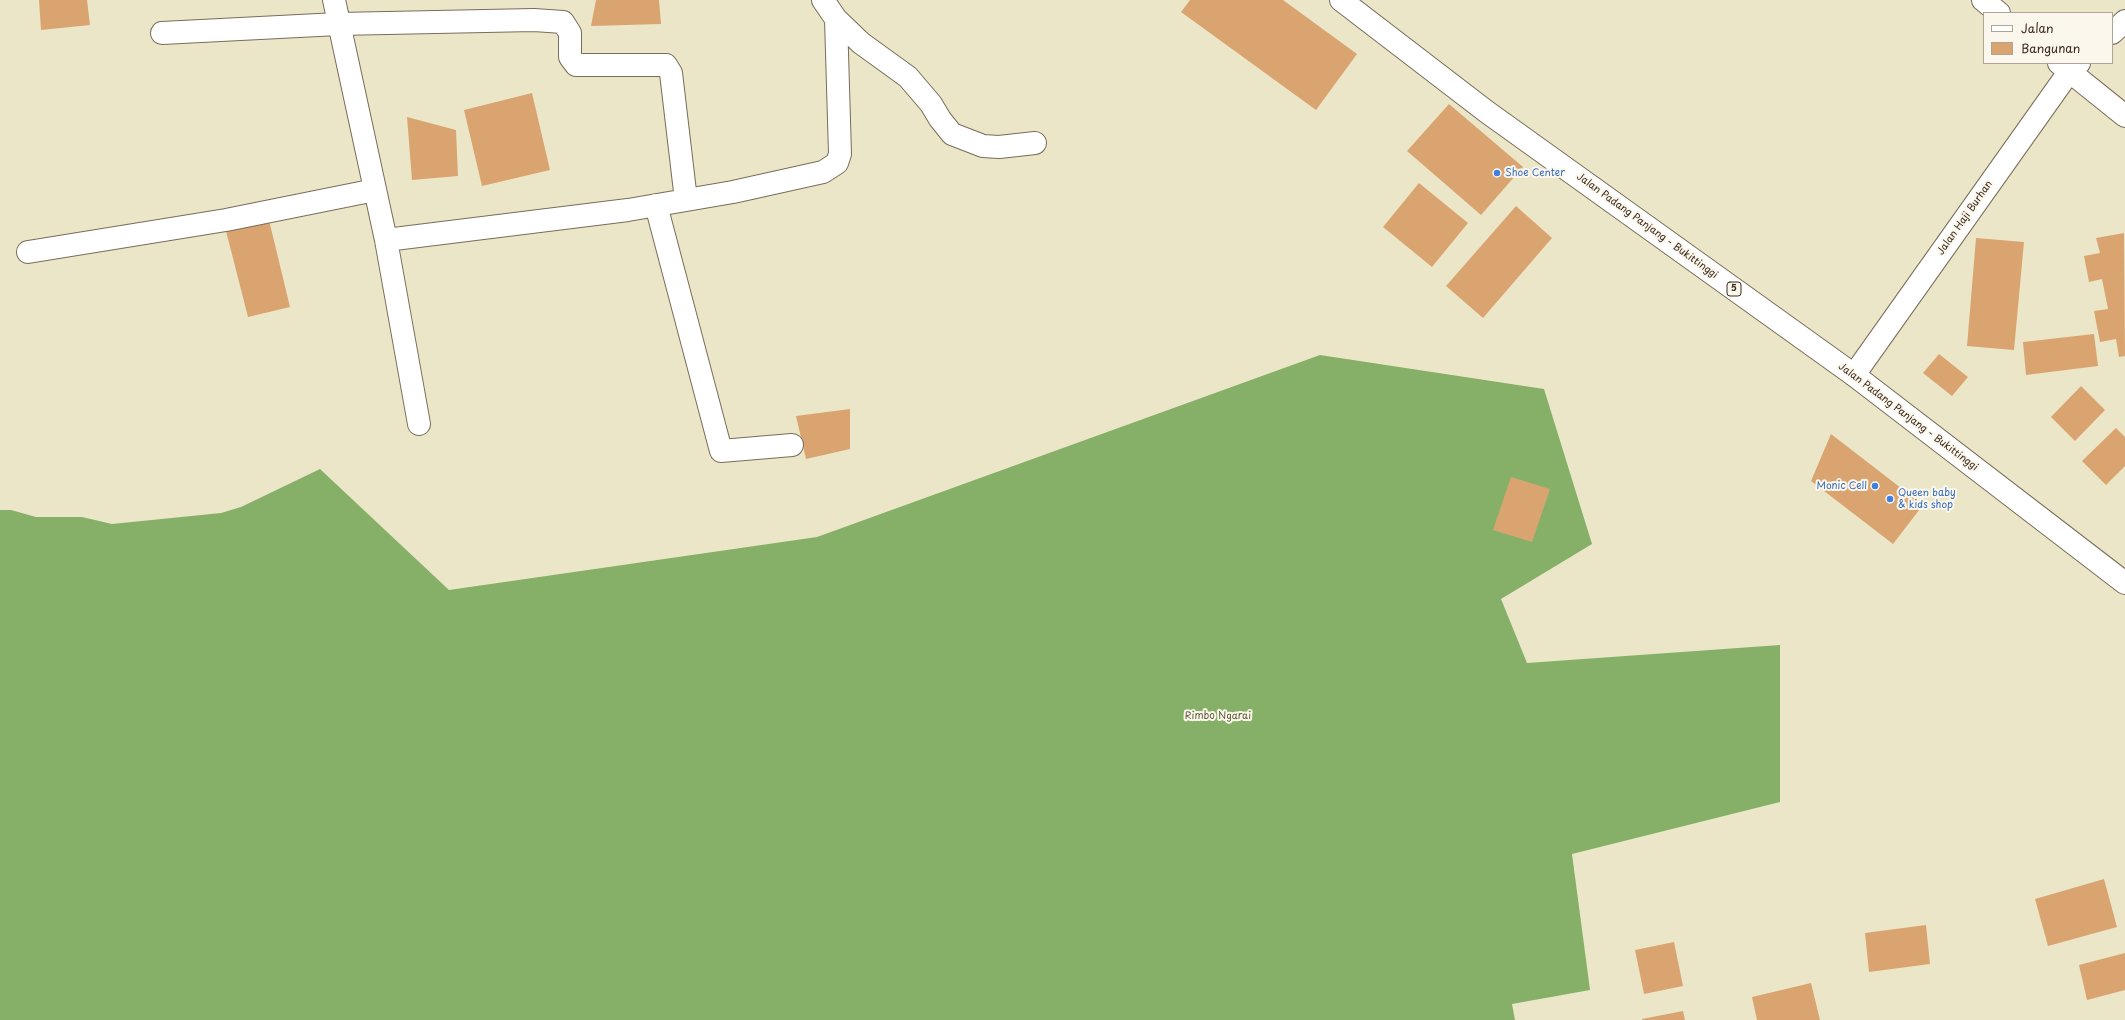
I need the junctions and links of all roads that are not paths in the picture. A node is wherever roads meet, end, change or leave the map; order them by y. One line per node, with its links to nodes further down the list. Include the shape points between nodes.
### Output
1 (334, 0): 8 (main road)
2 (823, 0): 6 (main road)
3 (1341, 0): 19 (main road, Jalan Padang Panjang - Bukittinggi / 5, via 1487,112)
4 (1983, 0): 5 (main road)
5 (1998, 12)
6 (836, 20): 13 (main road, via 861,43 908,77 952,134 983,146); 15 (main road, via 840,126 840,154 837,163 823,172)
7 (2125, 21): 9 (main road)
8 (338, 24): 10 (main road); 14 (main road); 15 (main road, via 556,21 563,22 570,33 570,57 576,65 666,65 671,73)
9 (2113, 32)
10 (162, 33)
11 (2069, 66): 12 (main road); 19 (main road, Jalan Haji Burhan)
12 (2125, 116)
13 (1035, 143)
14 (375, 190): 17 (main road); 18 (main road, via 226,220)
15 (686, 200): 16 (main road)
16 (656, 205): 17 (main road); 21 (main road, via 719,446)
17 (386, 240): 20 (main road)
18 (28, 252)
19 (1854, 375): 22 (main road, Jalan Padang Panjang - Bukittinggi / 5)
20 (419, 424)
21 (792, 445)
22 (2125, 583)

